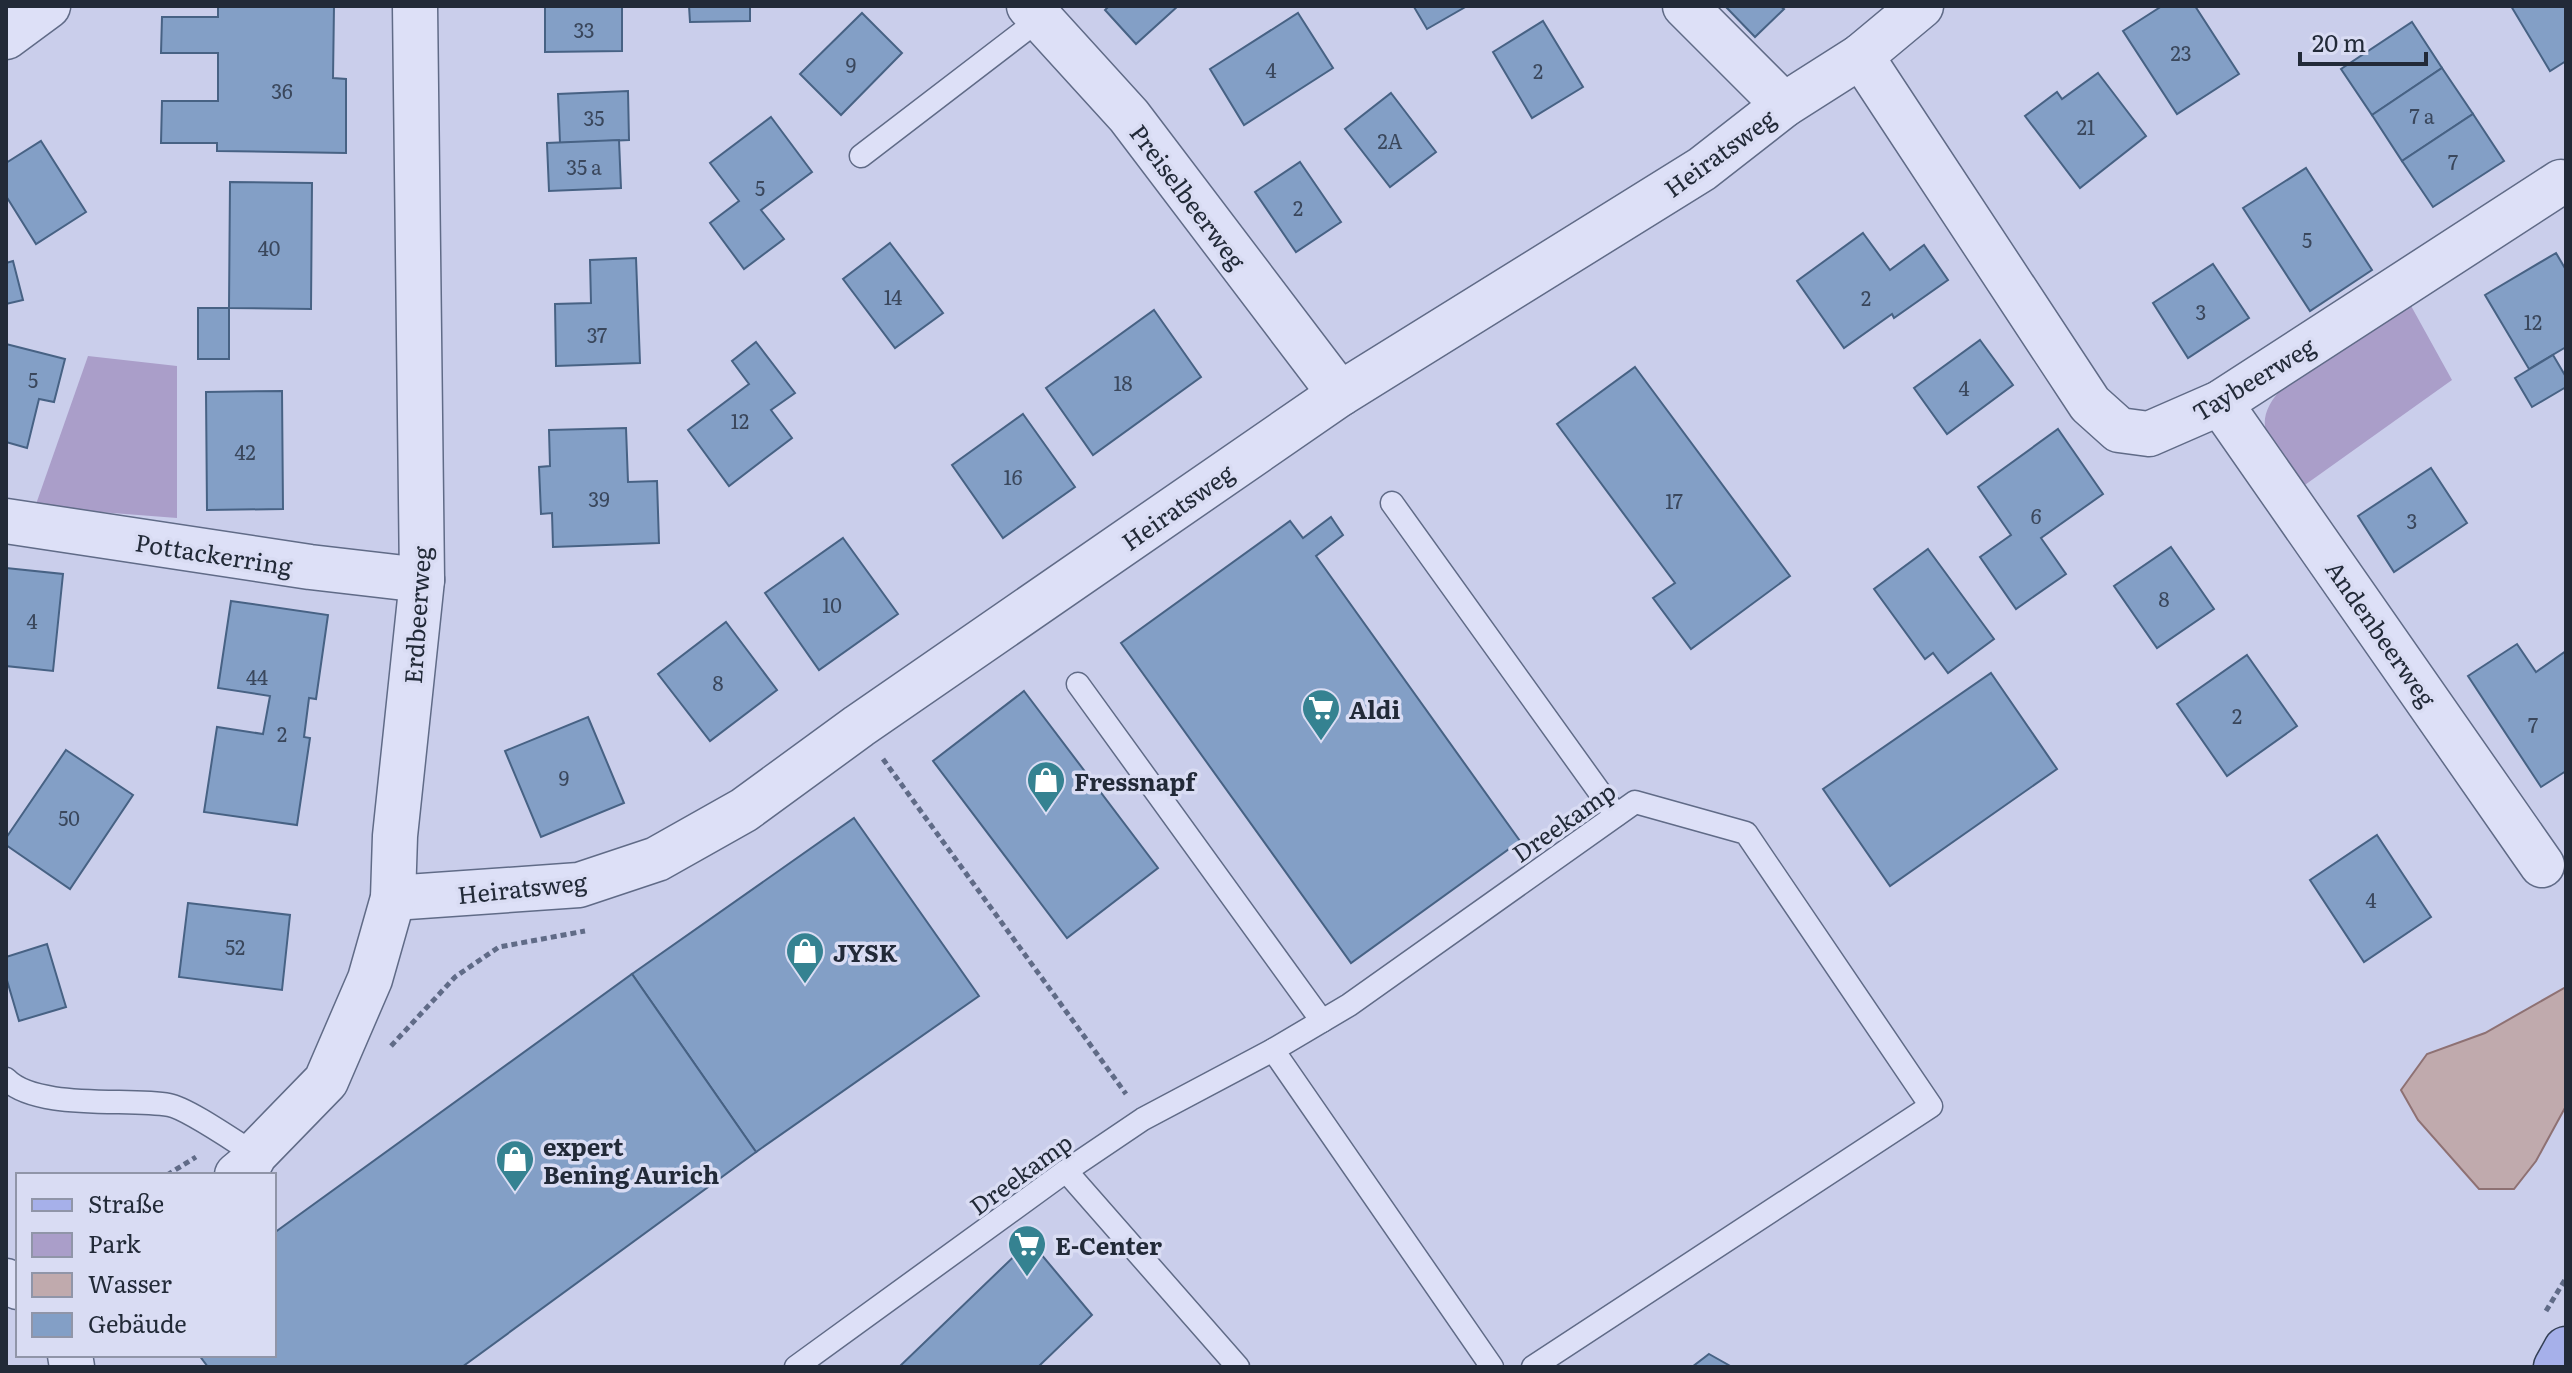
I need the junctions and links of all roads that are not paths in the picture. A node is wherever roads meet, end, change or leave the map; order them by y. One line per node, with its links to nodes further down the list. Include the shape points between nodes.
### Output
1 (48, 6): 6 (street)
2 (415, 6): 15 (street, Erdbeerweg)
3 (1685, 6): 8 (street)
4 (1921, 6): 7 (street, Heiratsweg)
5 (1035, 12): 9 (lane); 11 (street, Preiselbeerweg, via 1129,116)
6 (6, 37)
7 (1861, 56): 8 (street, Heiratsweg); 12 (street, Taybeerweg, via 2090,404 2119,430 2149,434)
8 (1784, 105): 11 (street, Heiratsweg, via 1702,169)
9 (861, 156)
10 (2564, 186): 12 (street, Taybeerweg)
11 (1340, 394): 19 (street, Heiratsweg, via 744,810 657,859 579,885)
12 (2220, 403): 18 (street, Andenbeerweg)
13 (1392, 503): 17 (lane)
14 (6, 521): 15 (street, Pottackerring)
15 (422, 580): 19 (street, Erdbeerweg)
16 (1078, 684): 20 (lane)
17 (1616, 815): 20 (lane, Dreekamp); 29 (lane, Dreekamp, via 1635,802 1746,833 1931,1106)
18 (2542, 865)
19 (393, 898): 23 (street, Erdbeerweg, via 370,979 326,1081)
20 (1322, 1021): 21 (lane, Dreekamp)
21 (1273, 1050): 24 (lane, Dreekamp, via 1143,1119); 28 (lane)
22 (6, 1079): 23 (lane, via 25,1091 76,1100 172,1105)
23 (240, 1155)
24 (1066, 1171): 26 (lane, Dreekamp); 27 (lane)
25 (2566, 1349): 30 (main road)
26 (796, 1367)
27 (1238, 1367)
28 (1492, 1367)
29 (1533, 1367)
30 (2556, 1367)

